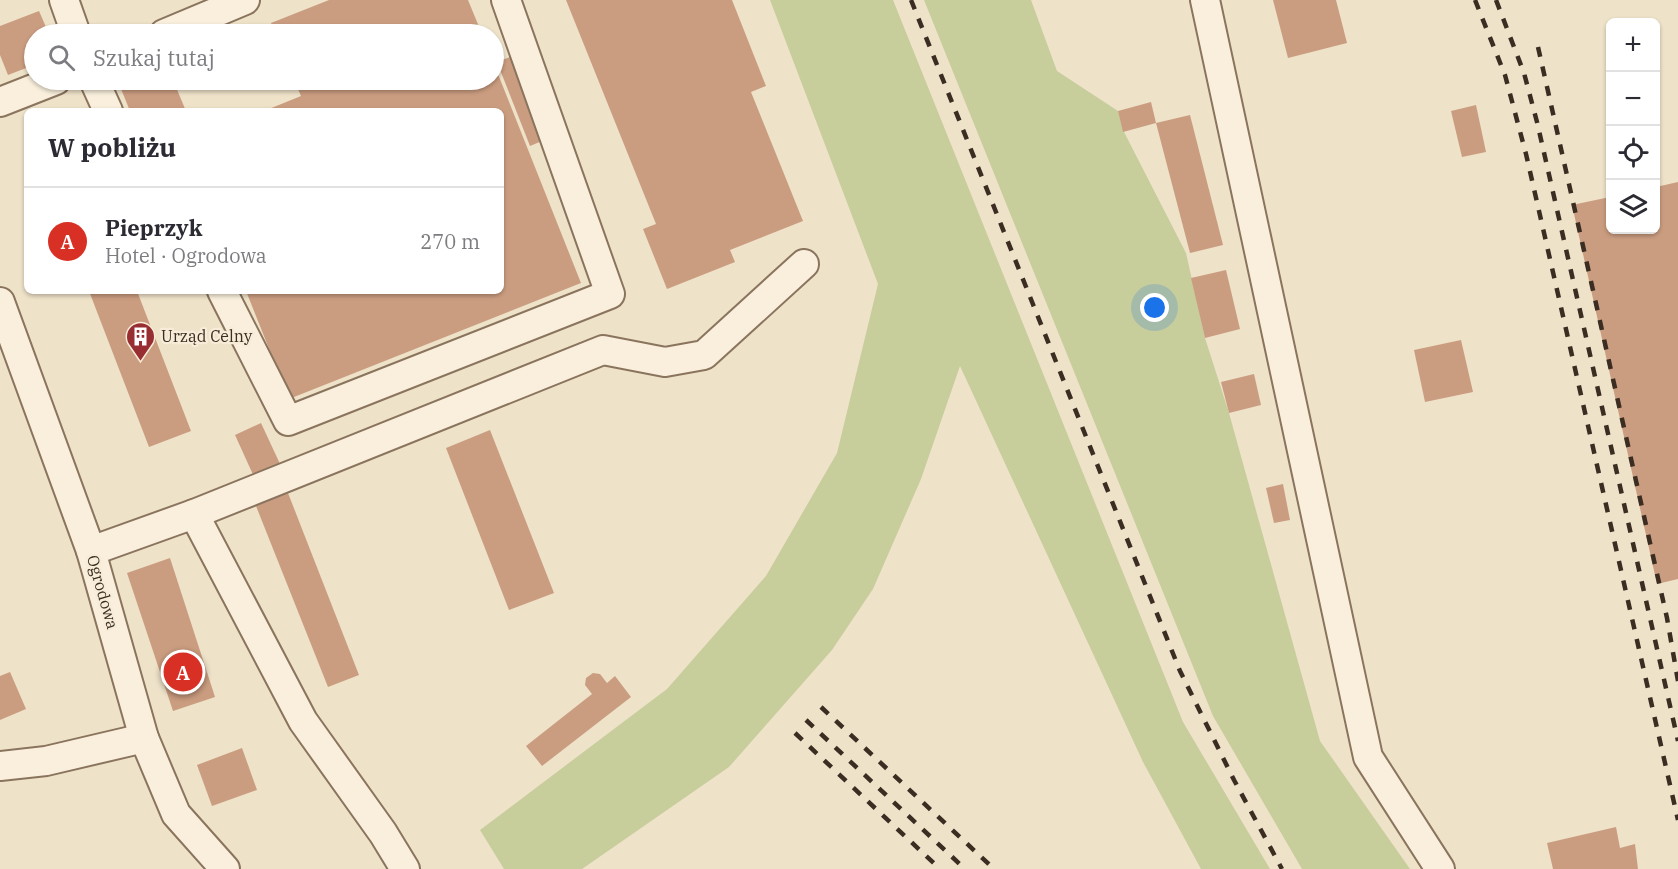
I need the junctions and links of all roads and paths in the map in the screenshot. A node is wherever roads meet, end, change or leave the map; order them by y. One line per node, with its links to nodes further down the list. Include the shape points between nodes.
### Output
1 (64, 0): 5 (street)
2 (245, 0): 6 (street)
3 (506, 0): 12 (street, via 610,294 288,421)
4 (1205, 0): 20 (street, via 1368,757)
5 (72, 24)
6 (188, 24)
7 (31, 90): 9 (street)
8 (99, 90): 10 (street)
9 (0, 102)
10 (107, 108)
11 (804, 264): 14 (street, via 704,355 665,362 603,350)
12 (224, 294)
13 (0, 302): 15 (street, Ogrodowa)
14 (194, 514): 15 (street); 19 (street, via 303,721)
15 (91, 551): 16 (street, Ogrodowa)
16 (144, 738): 17 (street, via 46,761); 18 (street, Ogrodowa, via 177,814)
17 (0, 766)
18 (214, 865)
19 (405, 869)
20 (1440, 869)

